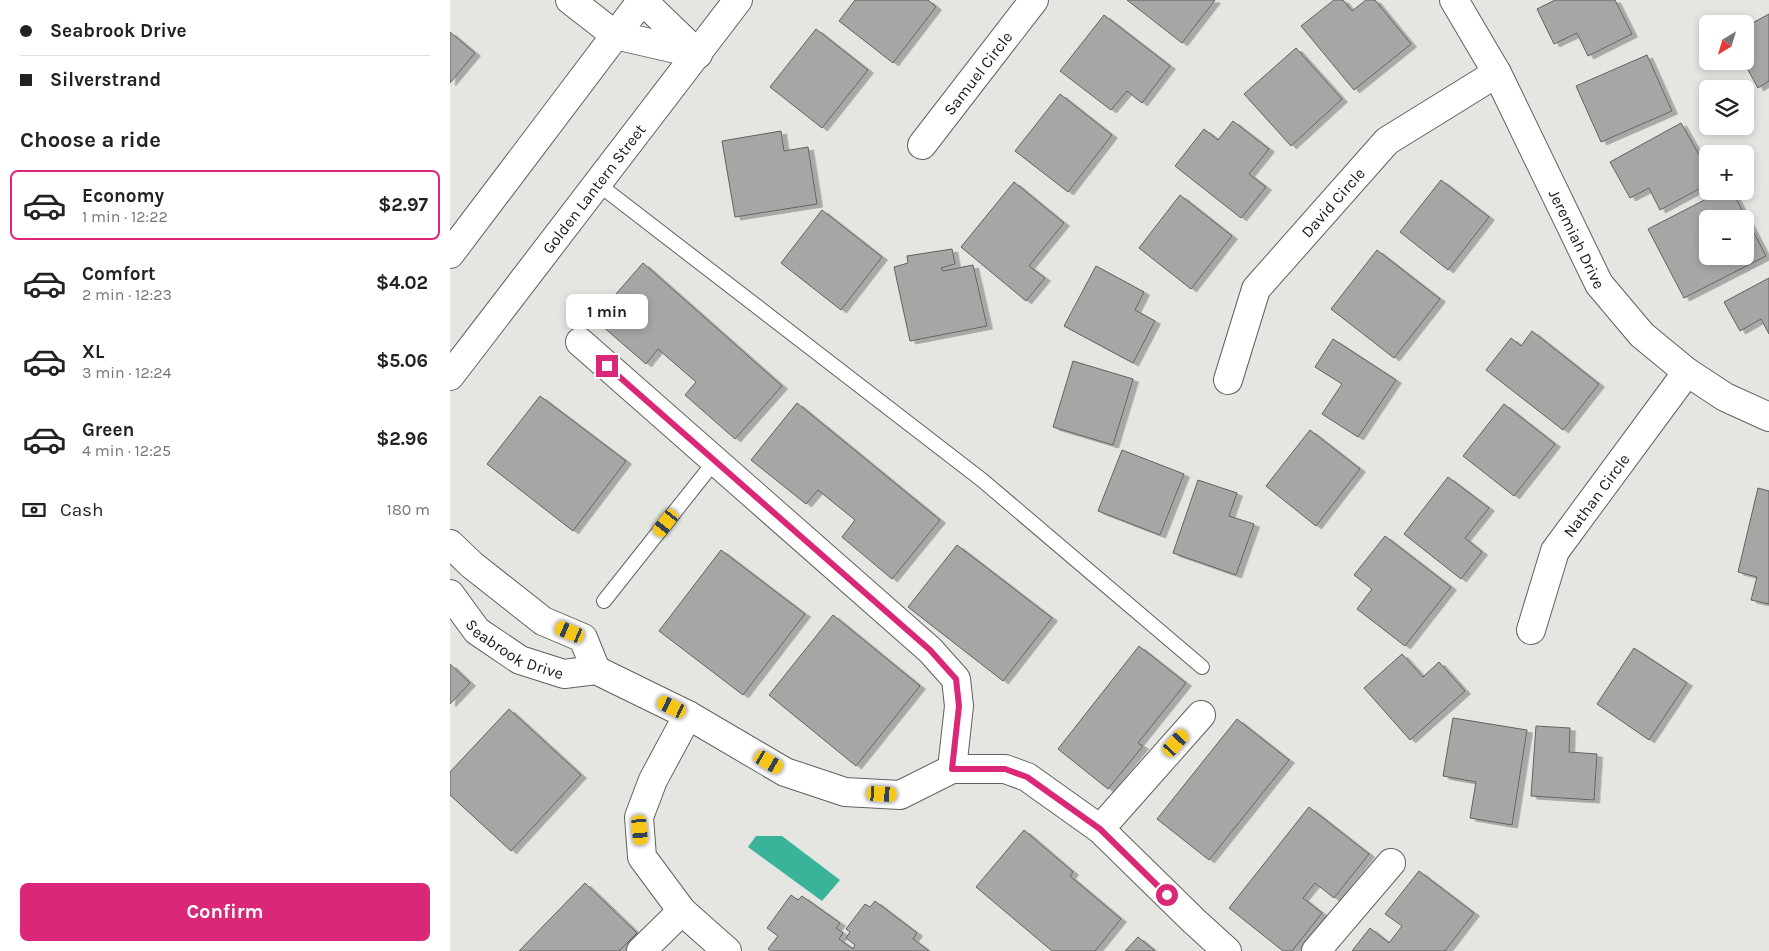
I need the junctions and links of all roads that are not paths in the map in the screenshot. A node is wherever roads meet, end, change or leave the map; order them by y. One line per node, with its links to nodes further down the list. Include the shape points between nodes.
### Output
1 (570, 0): 6 (street)
2 (642, 0): 6 (street); 7 (street)
3 (738, 0): 7 (street, Golden Lantern Street)
4 (1034, 0): 9 (street, Samuel Circle)
5 (1454, 0): 8 (street, Jeremiah Drive)
6 (615, 35): 7 (street); 11 (street)
7 (698, 54): 10 (street, Golden Lantern Street)
8 (1497, 73): 13 (street, Jeremiah Drive, via 1598,284 1642,335); 15 (street, David Circle, via 1387,141 1256,289)
9 (922, 145)
10 (598, 184): 14 (street, Golden Lantern Street); 22 (lane, via 982,480)
11 (450, 254)
12 (580, 342): 17 (street)
13 (1687, 372): 16 (street, Jeremiah Drive, via 1725,397); 21 (street, Nathan Circle, via 1555,551)
14 (450, 376)
15 (1228, 380)
16 (1769, 418)
17 (715, 461): 20 (lane); 26 (street, via 930,650 956,679 959,706)
18 (450, 544): 23 (street, Seabrook Drive, via 472,566 542,621 583,638)
19 (450, 594): 23 (street, Seabrook Drive, via 477,631 520,660 564,674)
20 (604, 601)
21 (1530, 630)
22 (1202, 667)
23 (596, 670): 24 (street)
24 (688, 715): 26 (street, via 785,772 845,792 900,795); 29 (street, via 653,780 639,817 642,857)
25 (1201, 715): 27 (street)
26 (952, 769): 27 (street, via 1005,769 1027,777)
27 (1100, 829): 32 (street)
28 (1391, 863): 33 (street)
29 (682, 911): 30 (street); 31 (street)
30 (641, 951)
31 (727, 951)
32 (1227, 951)
33 (1316, 951)

